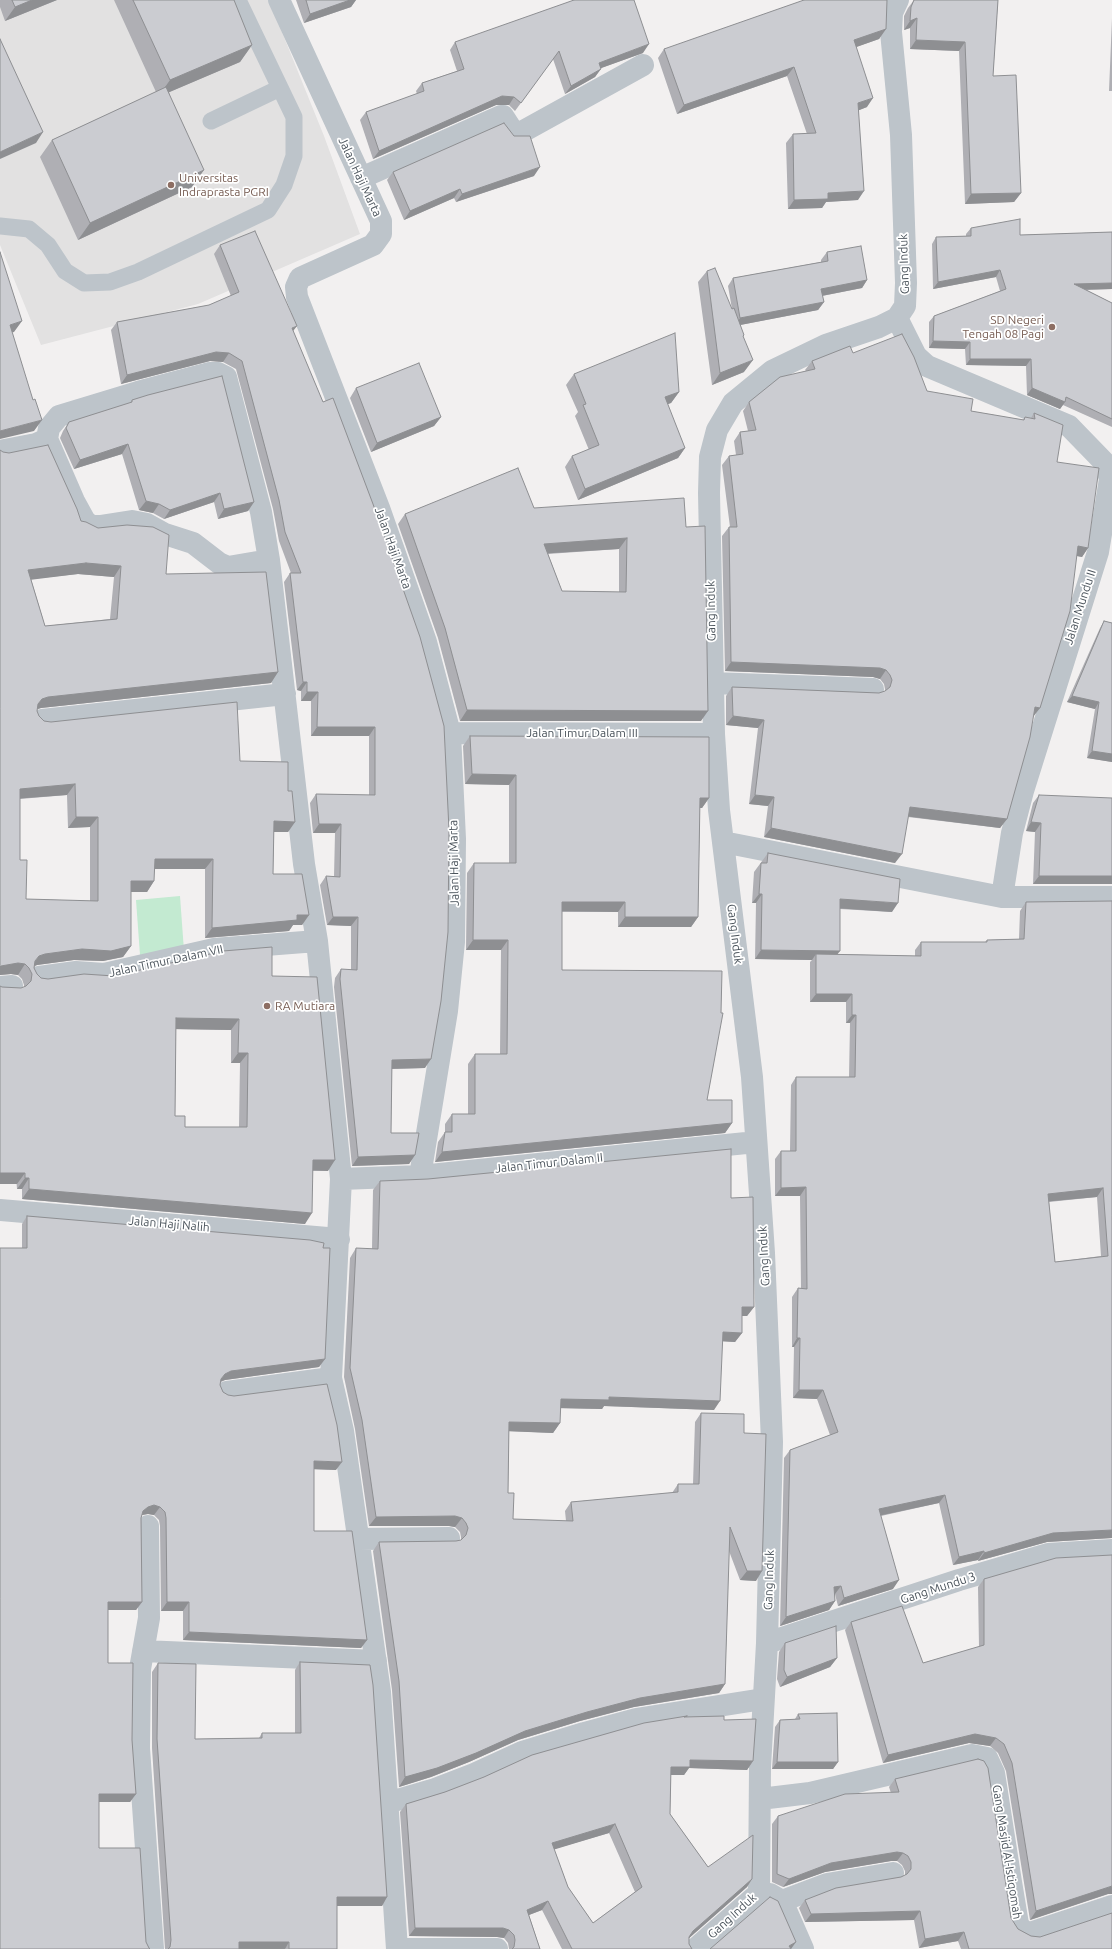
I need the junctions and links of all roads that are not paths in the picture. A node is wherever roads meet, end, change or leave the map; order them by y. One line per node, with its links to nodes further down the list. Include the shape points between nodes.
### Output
1 (238, 0): 5 (lane)
2 (279, 0): 7 (street, Jalan Haji Marta)
3 (898, 0): 9 (street, Gang Induk, via 892,13 891,32 901,135 906,283 905,306)
4 (643, 64): 7 (street, via 520,133 514,133 501,116)
5 (280, 88): 6 (lane); 8 (lane, via 294,117 294,156 284,185 268,210 233,228 138,272 110,282 84,283 65,271 48,245 29,229)
6 (211, 121)
7 (361, 178): 17 (street, Jalan Haji Marta, via 381,222 381,234 373,245 300,278 296,287 296,298 378,508 424,635)
8 (0, 226)
9 (897, 318): 13 (street, Gang Induk, via 879,327 826,345 772,371 733,403 717,430 710,457 709,493); 20 (street, Jalan Mundu II, via 916,356 927,366 1069,426 1105,463 1110,479 1098,552 1023,791 1012,833)
10 (47, 439): 11 (street, via 36,444); 12 (street, via 84,521 91,526 132,522 147,524 165,534 193,543 228,567); 12 (street, via 49,428 59,416 210,373 226,377 261,512)
11 (0, 451)
12 (269, 560): 15 (street)
13 (712, 683): 14 (street); 18 (street, Gang Induk)
14 (873, 689)
15 (285, 694): 16 (street); 22 (street, via 304,864)
16 (42, 720)
17 (450, 732): 18 (street, Jalan Timur Dalam III); 25 (street, Jalan Haji Marta, via 455,846 454,942 447,1011)
18 (714, 734): 19 (street, Gang Induk)
19 (723, 842): 20 (street); 24 (street, Gang Induk, via 744,1004)
20 (1002, 896): 21 (street)
21 (1112, 897)
22 (317, 941): 23 (street, Jalan Timur Dalam VII, via 214,949 104,974 76,972); 26 (street)
23 (39, 977)
24 (756, 1142): 25 (street, Jalan Timur Dalam II); 35 (street, Gang Induk, via 764,1253 772,1442)
25 (420, 1176): 26 (street, Jalan Timur Dalam II)
26 (341, 1180): 28 (street)
27 (0, 1210): 28 (street, Jalan Haji Nalih)
28 (339, 1239): 29 (street)
29 (332, 1378): 30 (street); 33 (street, via 343,1431)
30 (227, 1392)
31 (148, 1526): 36 (street, via 149,1618)
32 (450, 1538): 33 (street)
33 (359, 1539): 37 (street)
34 (1112, 1550): 35 (street, Gang Mundu 3, via 1048,1554 959,1580)
35 (767, 1643): 38 (street, Gang Induk)
36 (143, 1651): 37 (street); 45 (street, via 140,1669 139,1748)
37 (376, 1661): 40 (street)
38 (763, 1699): 39 (street, Gang Induk); 40 (street, via 636,1719 584,1732 522,1752 435,1789)
39 (760, 1799): 42 (street, Gang Induk); 44 (street, Gang Masjid Al-Istiqomah, via 810,1792 972,1755 987,1758 994,1773 1018,1924 1022,1930 1030,1933)
40 (387, 1803): 46 (street)
41 (893, 1872): 43 (street, via 827,1884)
42 (759, 1893): 43 (street, via 772,1895); 48 (street, Gang Induk)
43 (782, 1901): 49 (street)
44 (1112, 1906)
45 (153, 1949)
46 (398, 1949): 47 (street)
47 (497, 1949)
48 (695, 1949)
49 (803, 1949)

